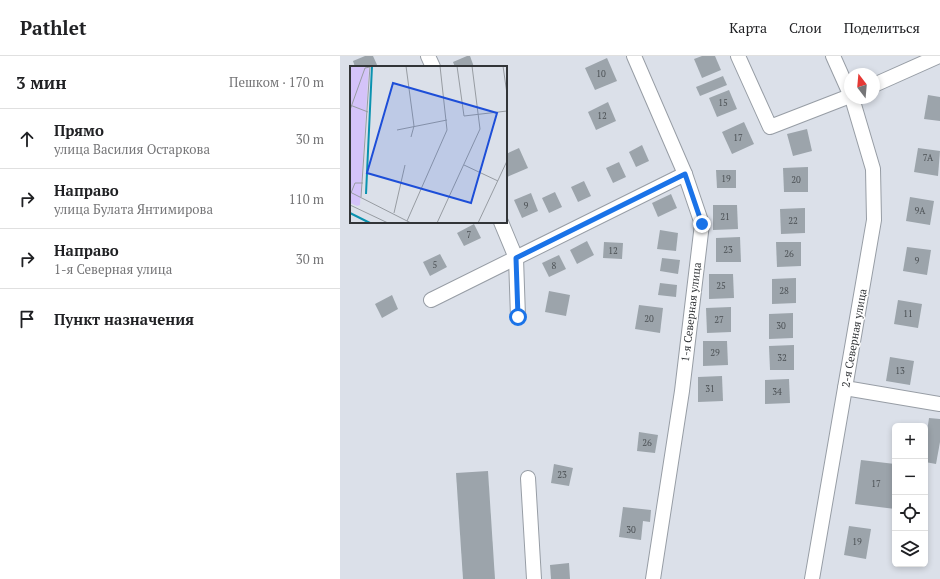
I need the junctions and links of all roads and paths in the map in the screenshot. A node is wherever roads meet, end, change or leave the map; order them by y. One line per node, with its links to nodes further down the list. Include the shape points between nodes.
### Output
1 (428, 56): 6 (street)
2 (634, 56): 11 (street, 1-я Северная улица)
3 (738, 56): 9 (street, via 770,127)
4 (832, 56): 8 (street, 2-я Северная улица)
5 (939, 56): 7 (street)
6 (433, 66)
7 (880, 82)
8 (844, 83)
9 (844, 98)
10 (852, 104): 16 (street, 2-я Северная улица, via 873,170 874,220)
11 (685, 174): 13 (street); 20 (street, 1-я Северная улица, via 702,224 682,391)
12 (500, 223): 13 (street)
13 (516, 258): 14 (street); 15 (street)
14 (432, 300)
15 (518, 317)
16 (845, 388): 17 (street); 21 (street, 2-я Северная улица)
17 (940, 404)
18 (528, 478): 19 (street)
19 (534, 579)
20 (653, 579)
21 (812, 579)

